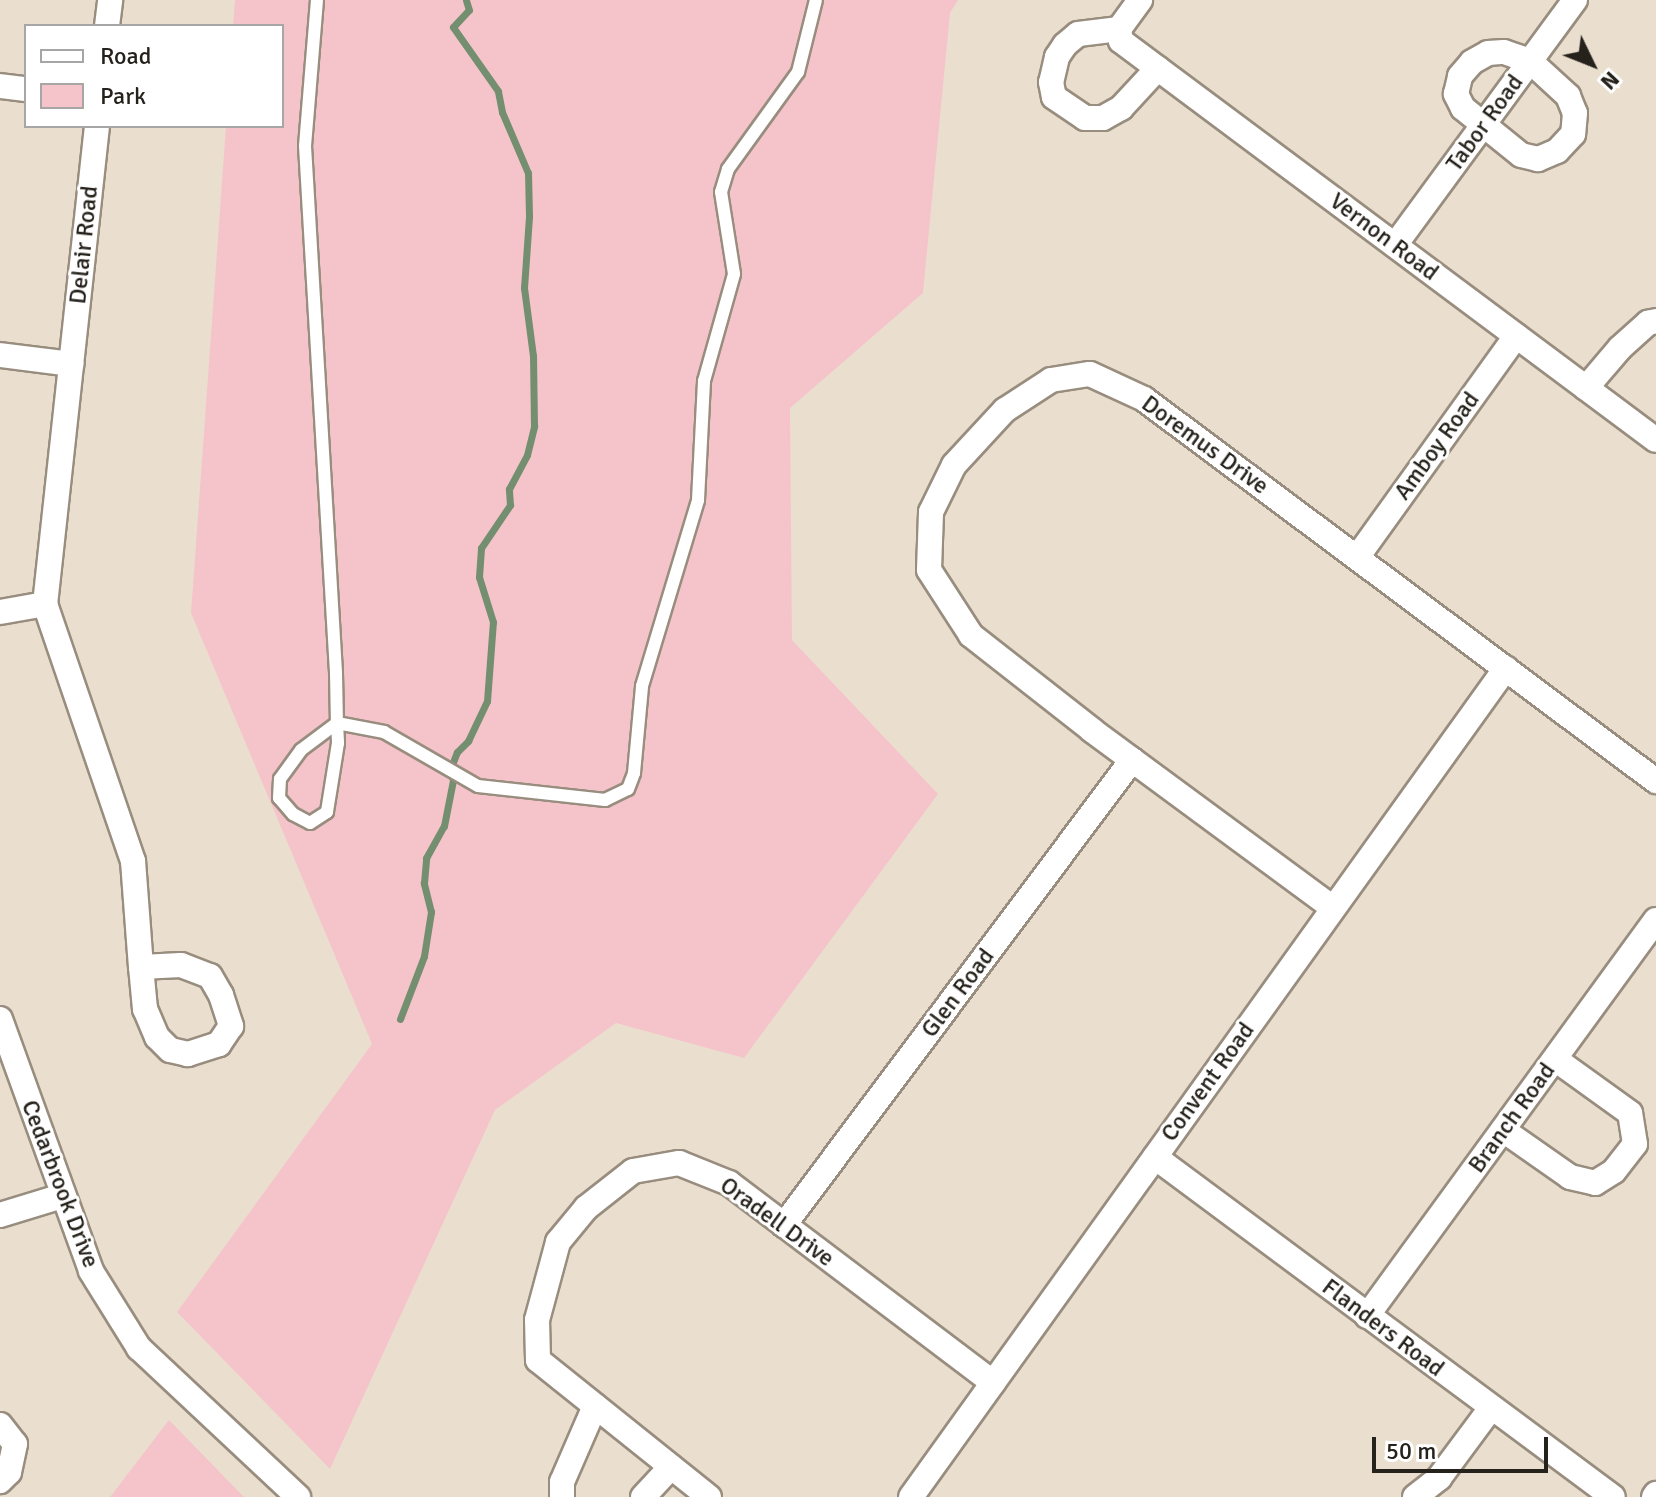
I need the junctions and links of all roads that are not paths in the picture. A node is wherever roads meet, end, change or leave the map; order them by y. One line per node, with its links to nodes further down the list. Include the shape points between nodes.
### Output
1 (110, 0): 6 (street)
2 (317, 0): 25 (lane, via 305,146)
3 (816, 0): 25 (lane, via 798,72 728,169 721,192 734,274 704,381 698,500 642,686 628,789 605,800 478,786 384,732)
4 (1140, 0): 7 (street)
5 (1575, 0): 8 (street, Tabor Road)
6 (107, 24)
7 (1119, 29): 9 (street, Vernon Road, via 1121,41); 9 (street, via 1078,34 1065,45 1051,82 1054,97 1085,118 1103,118 1121,108)
8 (1530, 61): 12 (street, Tabor Road); 12 (street, via 1488,53 1460,76 1456,94); 12 (street, via 1568,96 1575,113 1573,134 1557,151 1538,159 1521,155)
9 (1158, 68): 14 (street, Vernon Road)
10 (0, 86): 11 (street)
11 (24, 89)
12 (1482, 127): 14 (street, Tabor Road)
13 (97, 128): 18 (street, Delair Road)
14 (1395, 245): 16 (street, Vernon Road)
15 (1656, 321): 19 (street, via 1620,348)
16 (1516, 336): 19 (street, Vernon Road); 21 (street, Amboy Road)
17 (0, 355): 18 (street)
18 (71, 364): 22 (street, Delair Road)
19 (1586, 388): 20 (street, Vernon Road)
20 (1656, 440)
21 (1358, 556): 24 (street, Doremus Drive); 26 (street, Doremus Drive, via 1144,399 1090,374 1051,380 1005,410 954,465 931,512 929,570 971,635)
22 (45, 604): 23 (street); 30 (street, via 133,861)
23 (0, 612)
24 (1506, 668): 27 (street, Doremus Drive); 28 (street, Convent Road)
25 (337, 723): 25 (lane, via 301,750 280,779 279,798 310,823 327,812)
26 (1132, 760): 28 (street, Doremus Drive); 37 (street, Glen Road)
27 (1656, 781)
28 (1333, 908): 34 (street, Convent Road)
29 (1656, 920): 32 (street, Branch Road)
30 (141, 967)
31 (0, 1019): 35 (street, Cedarbrook Drive)
32 (1555, 1059): 33 (street, Branch Road); 33 (street, via 1630,1113 1635,1144 1614,1171 1595,1183 1570,1177)
33 (1503, 1130): 38 (street, Branch Road)
34 (1155, 1157): 38 (street, Flanders Road); 39 (street, Convent Road)
35 (62, 1196): 36 (street); 45 (street, Cedarbrook Drive, via 91,1271 139,1348)
36 (0, 1215)
37 (784, 1225): 39 (street, Oradell Drive); 40 (street, Oradell Drive, via 729,1183 679,1163 633,1171 586,1208 558,1242 537,1320 538,1360)
38 (1367, 1316): 41 (street, Flanders Road)
39 (993, 1383): 49 (street, Convent Road)
40 (595, 1406): 43 (street, Oradell Drive); 46 (street, via 562,1482)
41 (1491, 1408): 50 (street, via 1439,1478); 51 (street, Flanders Road)
42 (0, 1425): 44 (street, via 15,1444 9,1472)
43 (671, 1467): 47 (street); 48 (street, Oradell Drive)
44 (0, 1481)
45 (298, 1497)
46 (562, 1497)
47 (643, 1497)
48 (709, 1497)
49 (911, 1497)
50 (1415, 1497)
51 (1613, 1497)

